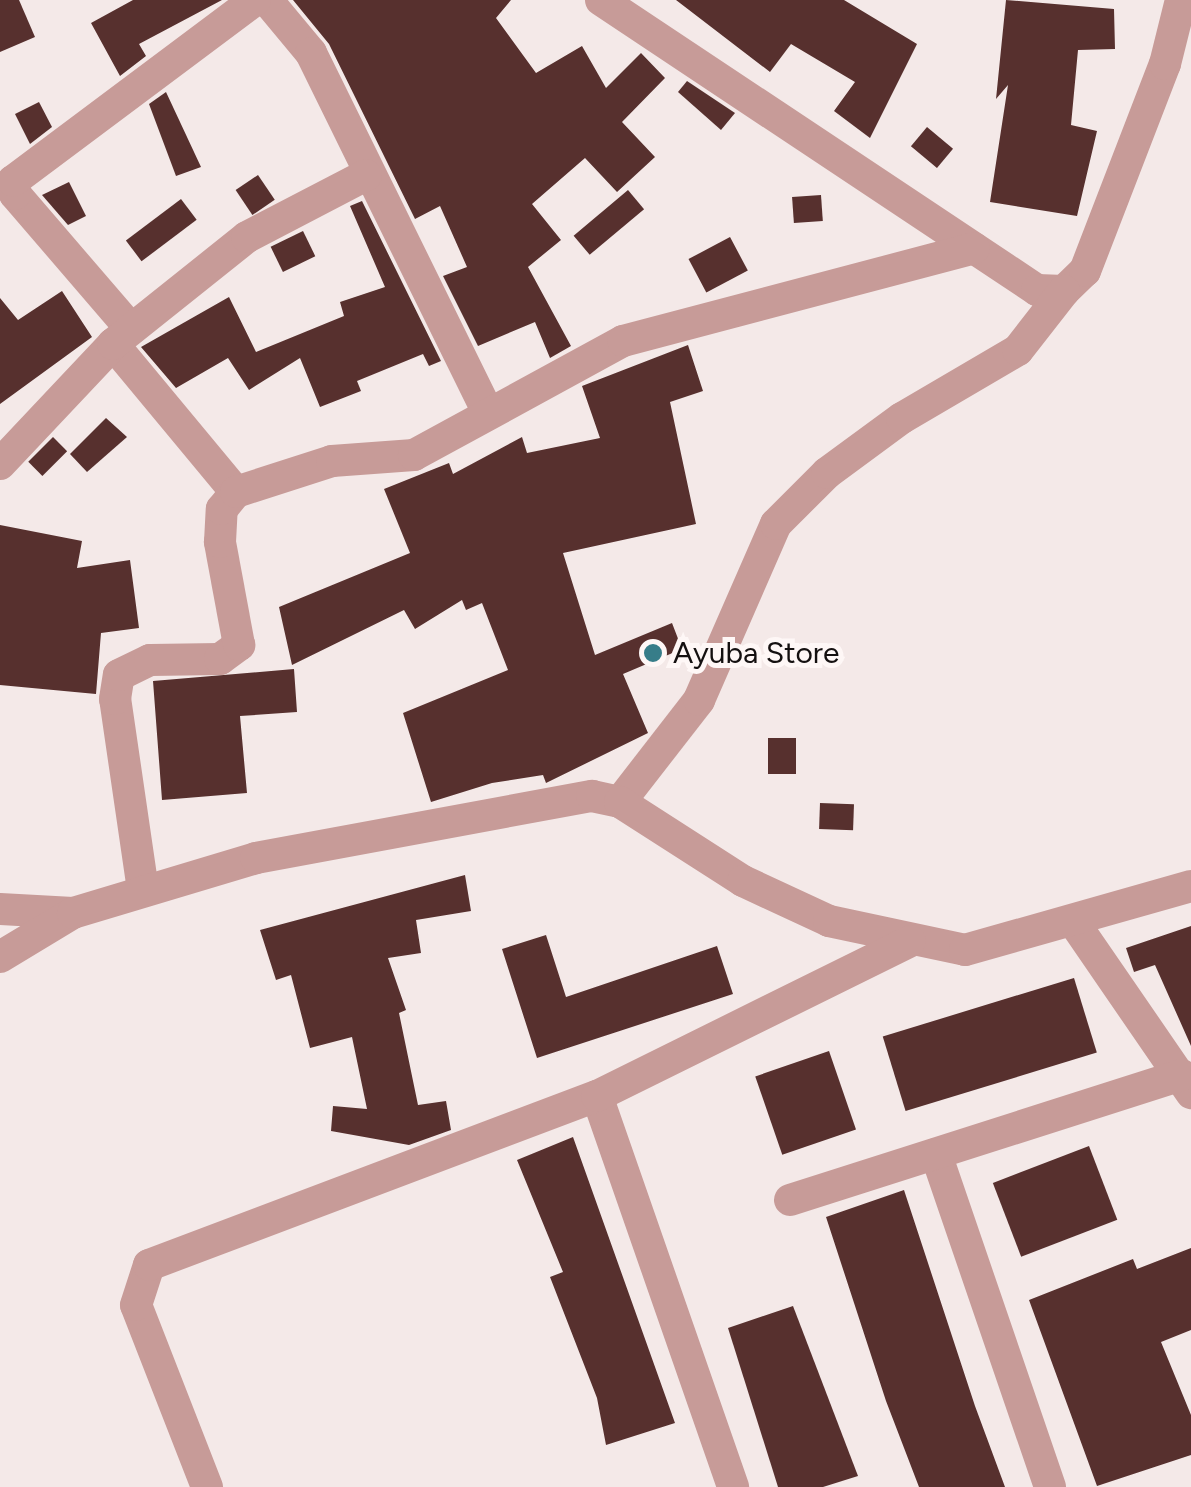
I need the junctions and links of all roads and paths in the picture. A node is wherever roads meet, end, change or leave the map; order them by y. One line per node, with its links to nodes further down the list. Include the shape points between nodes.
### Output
1 (255, 0): 8 (street, via 13,181 15,194)
2 (267, 0): 5 (street, via 311,53)
3 (600, 0): 6 (street)
4 (1181, 0): 7 (street, via 1165,64 1084,270)
5 (366, 174): 8 (street, via 247,236); 9 (street)
6 (974, 248): 7 (street, via 1037,290); 9 (street, via 622,341)
7 (1064, 291): 12 (street, via 1018,350 902,418 827,473 776,524 699,700)
8 (122, 336): 10 (street); 11 (street)
9 (490, 414): 11 (street, via 414,455 332,461)
10 (0, 464)
11 (236, 492): 14 (street, via 222,509 220,531 239,645 220,659 150,660 119,675 115,699)
12 (620, 802): 14 (street, via 592,796 256,858); 18 (street, via 743,881 829,921)
13 (1191, 886): 17 (street)
14 (142, 890): 16 (street)
15 (0, 909): 16 (street)
16 (73, 914): 19 (street)
17 (1073, 921): 18 (street, via 965,950); 20 (street)
18 (910, 941): 21 (street)
19 (0, 957)
20 (1186, 1084): 22 (street)
21 (596, 1096): 24 (street, via 149,1265 136,1305); 25 (street)
22 (936, 1154): 23 (street); 26 (street)
23 (790, 1200)
24 (207, 1487)
25 (733, 1487)
26 (1050, 1487)

